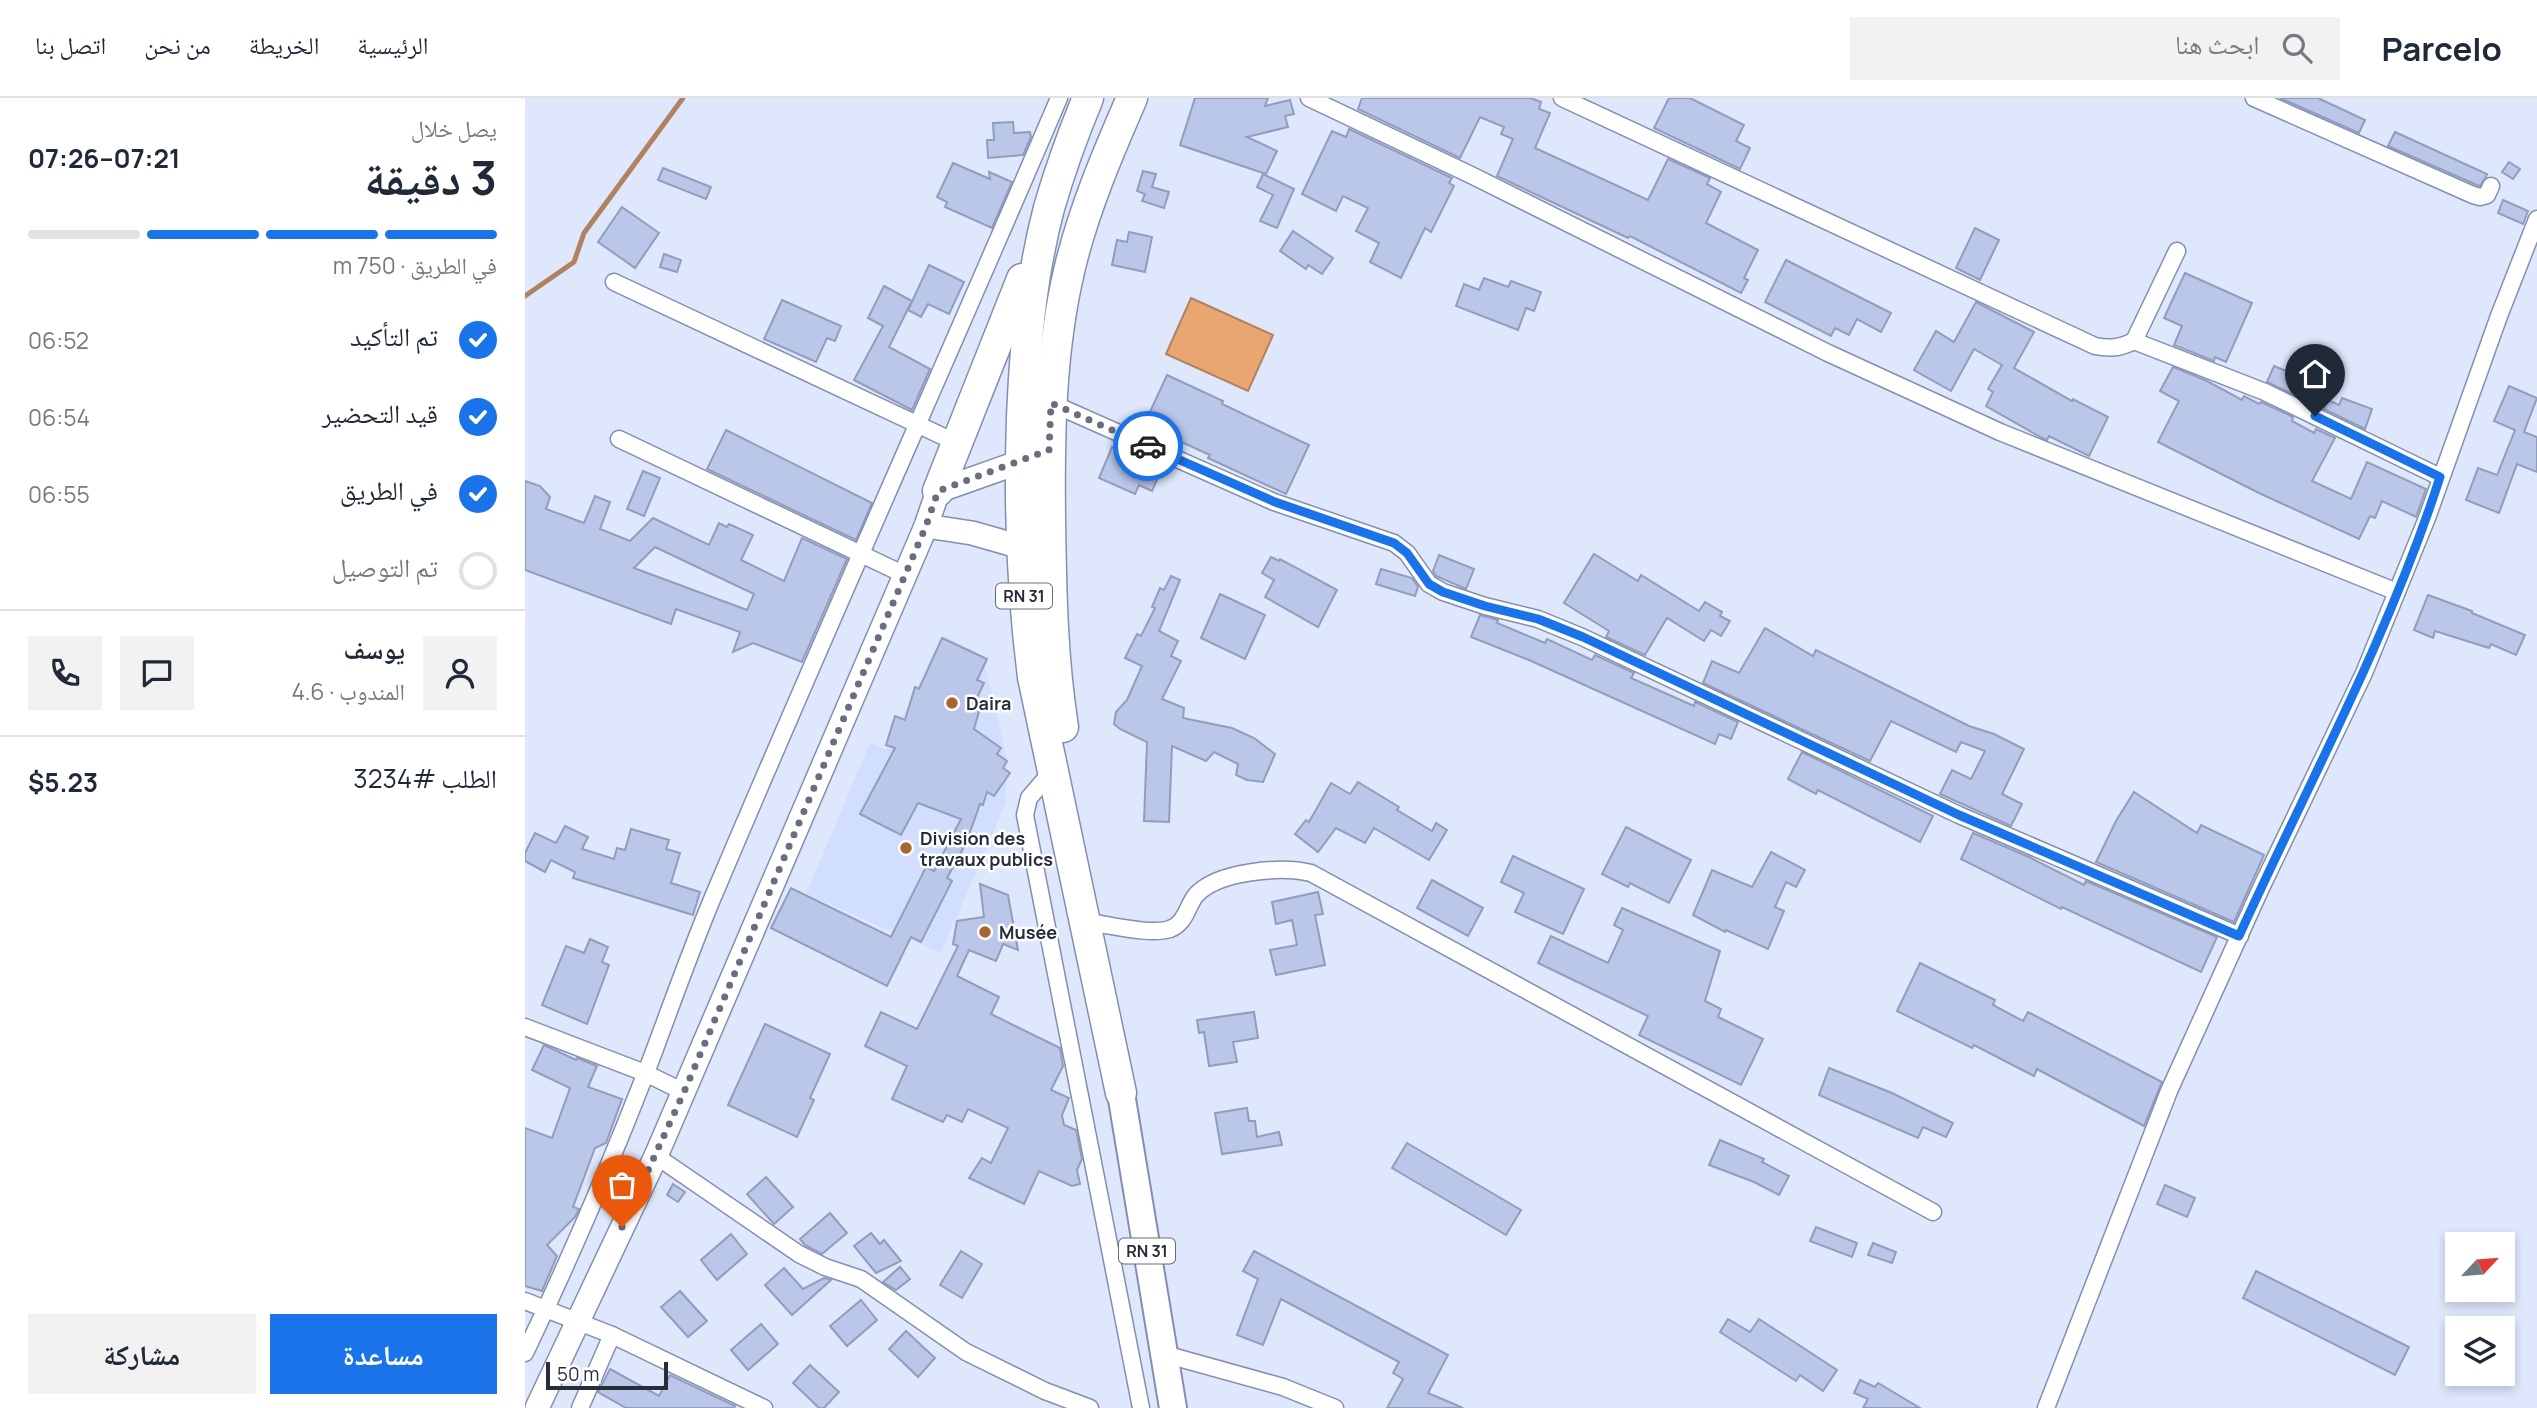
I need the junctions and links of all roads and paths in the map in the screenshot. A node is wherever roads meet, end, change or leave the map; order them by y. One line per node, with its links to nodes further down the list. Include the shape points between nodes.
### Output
1 (1059, 98): 14 (street)
2 (1088, 98): 8 (highway, RN 31)
3 (1132, 98): 13 (highway, RN 31, via 1100,174 1070,267)
4 (1309, 98): 25 (street, via 2000,432)
5 (1562, 98): 12 (street, via 2095,346 2110,349)
6 (2254, 98): 7 (street, via 2473,195 2487,195)
7 (2491, 186)
8 (1049, 211): 16 (highway); 18 (highway, RN 31, via 1029,311)
9 (2537, 219): 19 (street)
10 (2178, 251): 12 (street)
11 (614, 282): 14 (street)
12 (2134, 341): 19 (street, via 2265,392)
13 (1051, 403): 17 (highway, RN 31); 28 (street, via 1275,502 1394,543 1429,584 1443,592 1583,637 1959,815)
14 (919, 425): 16 (street); 23 (street)
15 (619, 439): 23 (street)
16 (957, 443): 20 (highway)
17 (1049, 450): 18 (street); 22 (highway, RN 31)
18 (1020, 462): 20 (street); 22 (highway, RN 31)
19 (2440, 477): 25 (street)
20 (938, 491): 21 (street)
21 (926, 526): 22 (street); 24 (street)
22 (1036, 551): 26 (highway, RN 31, via 1025,614); 27 (highway, RN 31)
23 (862, 553): 24 (street); 30 (street, via 705,915)
24 (905, 575): 31 (street)
25 (2397, 592): 28 (street, via 2364,673)
26 (1052, 771): 32 (highway, RN 31); 45 (street, via 1029,798 1025,815)
27 (1094, 923): 32 (highway, RN 31); 34 (street, via 1170,929 1205,888 1231,877 1271,869 1311,873)
28 (2239, 936): 48 (street, via 2169,1091)
29 (525, 1027): 30 (street)
30 (645, 1073): 31 (street); 36 (street)
31 (684, 1092): 33 (street)
32 (1121, 1093): 40 (main road, RN 31)
33 (656, 1156): 37 (street); 44 (street, via 799,1254 861,1279 966,1352)
34 (1933, 1212)
35 (525, 1301): 36 (street)
36 (546, 1308): 37 (street); 39 (street)
37 (577, 1321): 38 (street); 42 (street)
38 (612, 1335): 41 (street); 43 (street)
39 (525, 1353)
40 (1164, 1354): 46 (main road, RN 31); 47 (street, via 1283,1387)
41 (586, 1406)
42 (537, 1408)
43 (764, 1408)
44 (1090, 1408)
45 (1141, 1408)
46 (1173, 1408)
47 (1335, 1408)
48 (2046, 1408)

